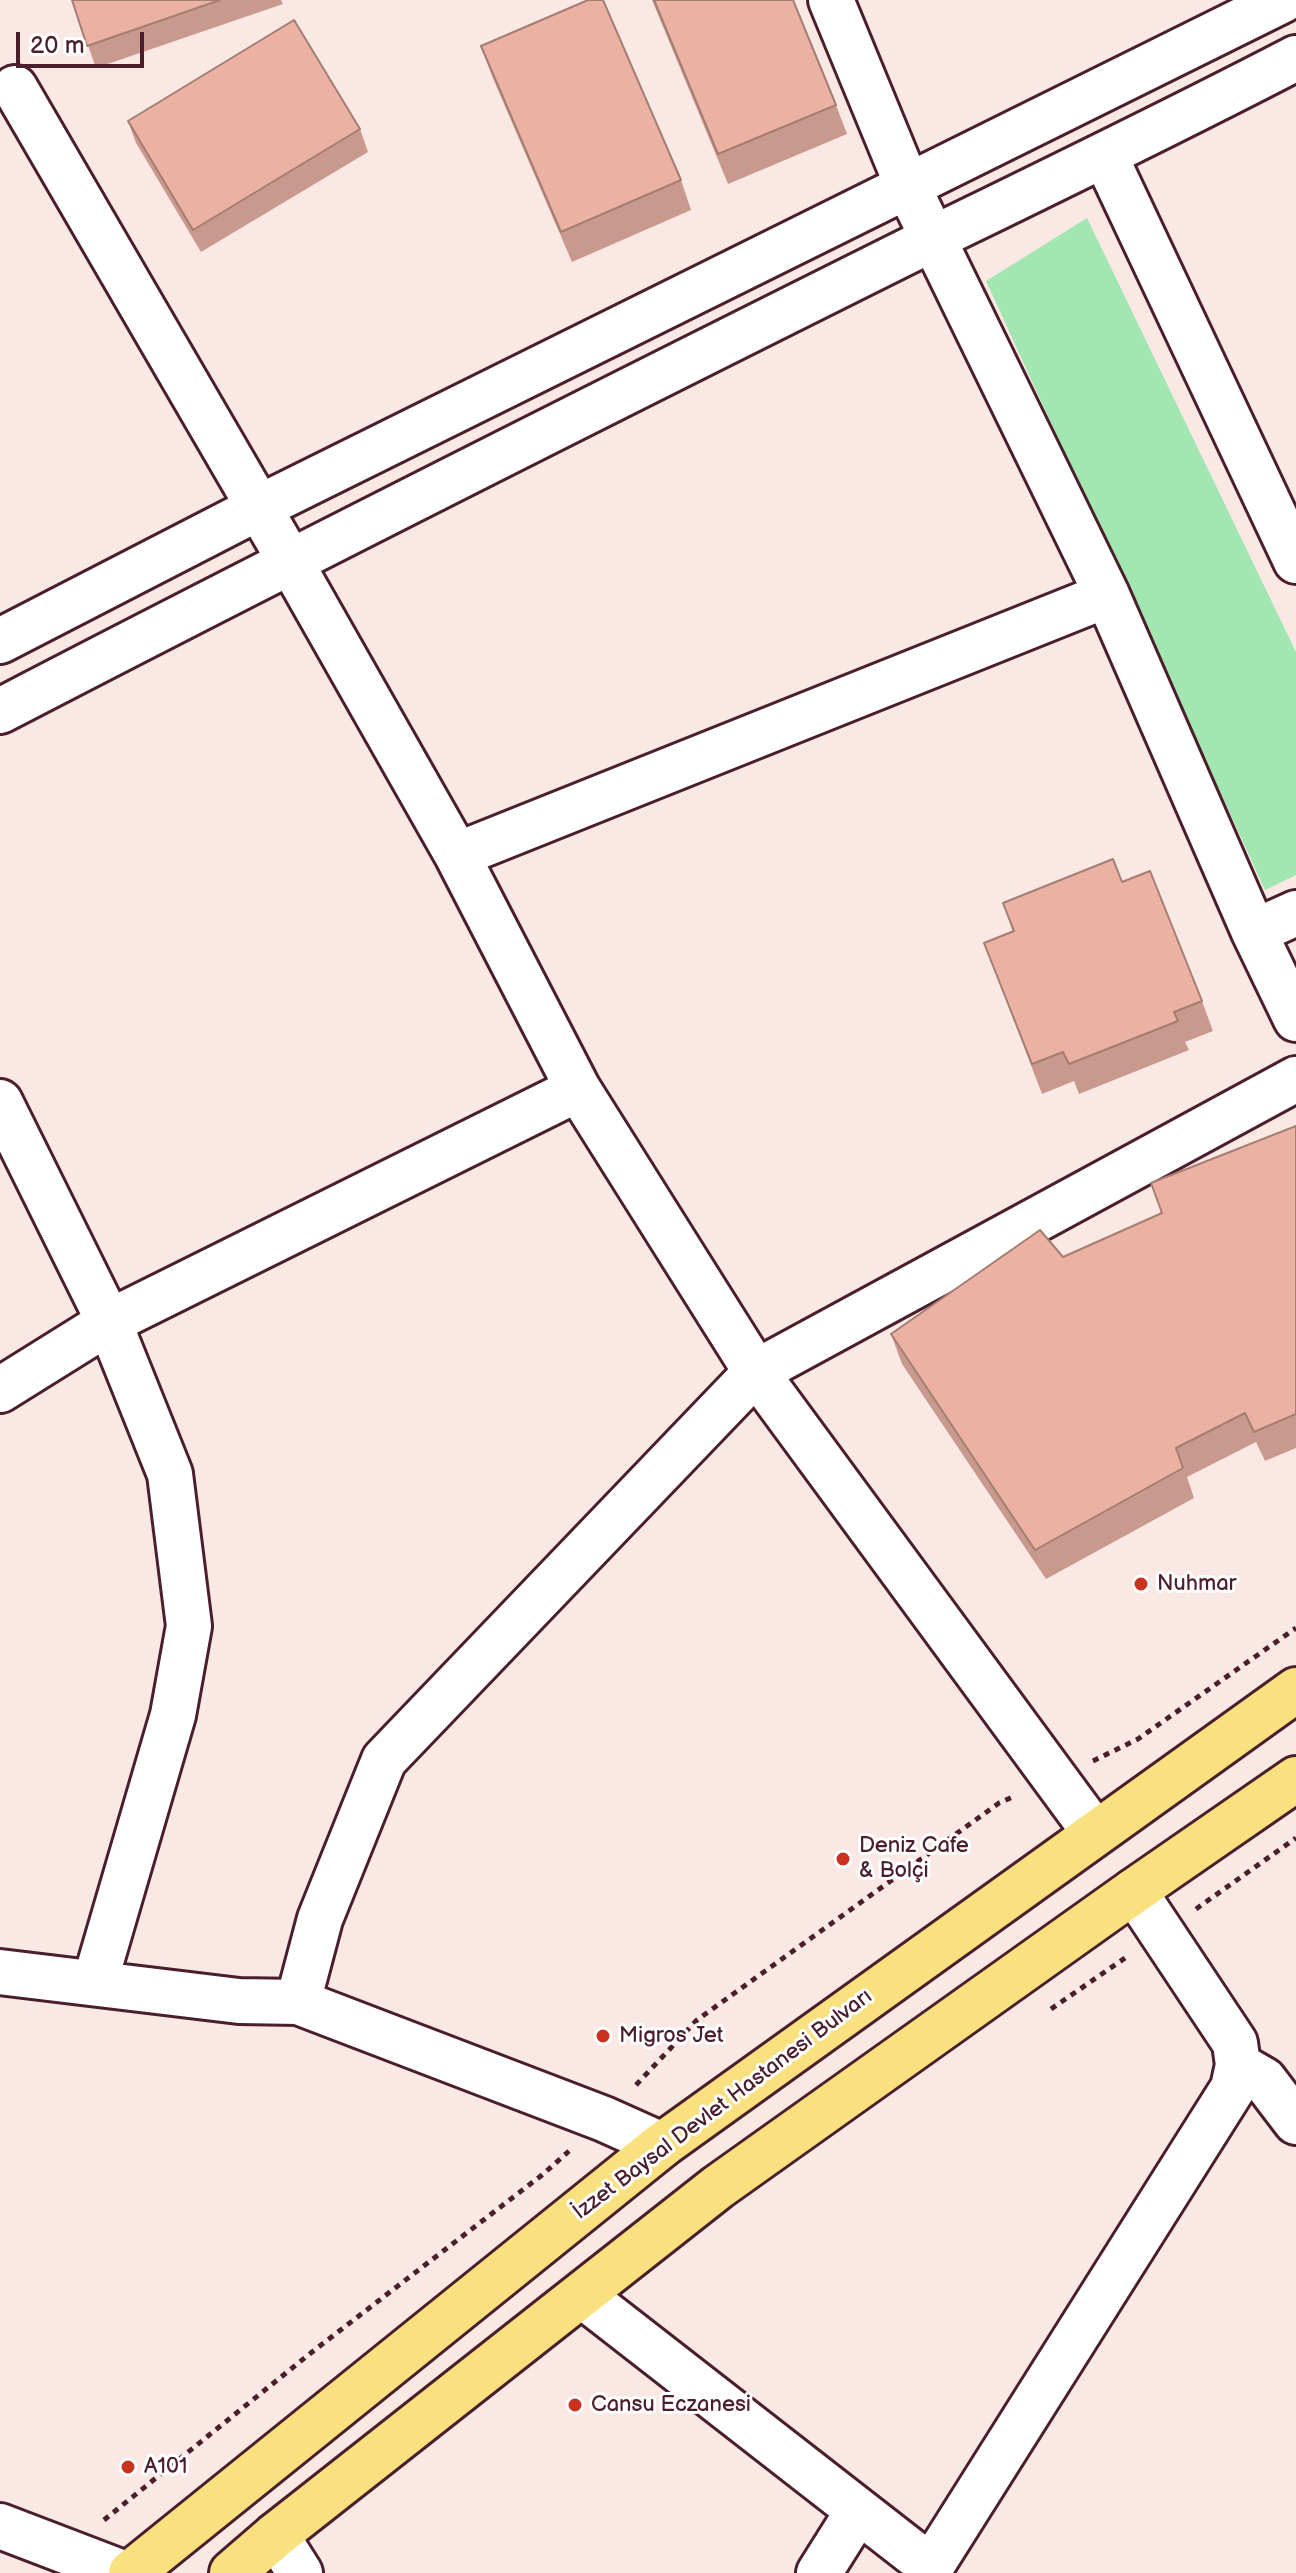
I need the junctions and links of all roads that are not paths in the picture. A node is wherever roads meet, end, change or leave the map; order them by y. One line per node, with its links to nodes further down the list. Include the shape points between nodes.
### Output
1 (831, 0): 6 (street)
2 (1283, 0): 6 (street)
3 (1296, 58): 5 (street)
4 (5, 73): 9 (street)
5 (1105, 156): 7 (street); 8 (street)
6 (908, 187): 7 (street); 9 (street)
7 (934, 239): 10 (street); 12 (street)
8 (1281, 493): 11 (street)
9 (258, 508): 10 (street); 13 (street)
10 (290, 561): 14 (street); 15 (street)
11 (1296, 561)
12 (1107, 595): 15 (street); 17 (street)
13 (0, 641)
14 (0, 711)
15 (457, 855): 20 (street)
16 (1296, 913): 17 (street)
17 (1254, 932): 18 (street)
18 (1296, 1019)
19 (1296, 1079): 23 (street)
20 (578, 1089): 22 (street); 23 (street)
21 (0, 1102): 22 (street)
22 (109, 1322): 24 (street); 30 (street, via 170,1474 189,1626 173,1715)
23 (756, 1372): 27 (street); 31 (street, via 384,1760 320,1919)
24 (0, 1390)
25 (1296, 1690): 27 (main road, İzzet Baysal Devlet Hastanesi Bulvarı)
26 (1296, 1779): 28 (main road)
27 (1095, 1833): 34 (main road, İzzet Baysal Devlet Hastanesi Bulvarı)
28 (1134, 1891): 32 (street, via 1235,2043); 35 (main road, via 718,2187)
29 (0, 1972): 30 (street)
30 (95, 1982): 31 (street, via 239,2001)
31 (298, 2002): 34 (street)
32 (1238, 2065): 33 (street, via 1264,2080); 39 (street, via 1233,2088)
33 (1296, 2122)
34 (662, 2145): 41 (main road, İzzet Baysal Devlet Hastanesi Bulvarı)
35 (583, 2296): 36 (street); 38 (main road)
36 (858, 2511): 39 (street); 44 (street)
37 (0, 2526): 40 (street)
38 (276, 2535): 42 (main road); 43 (street)
39 (929, 2570)
40 (123, 2573)
41 (131, 2573)
42 (232, 2573)
43 (300, 2573)
44 (819, 2573)

